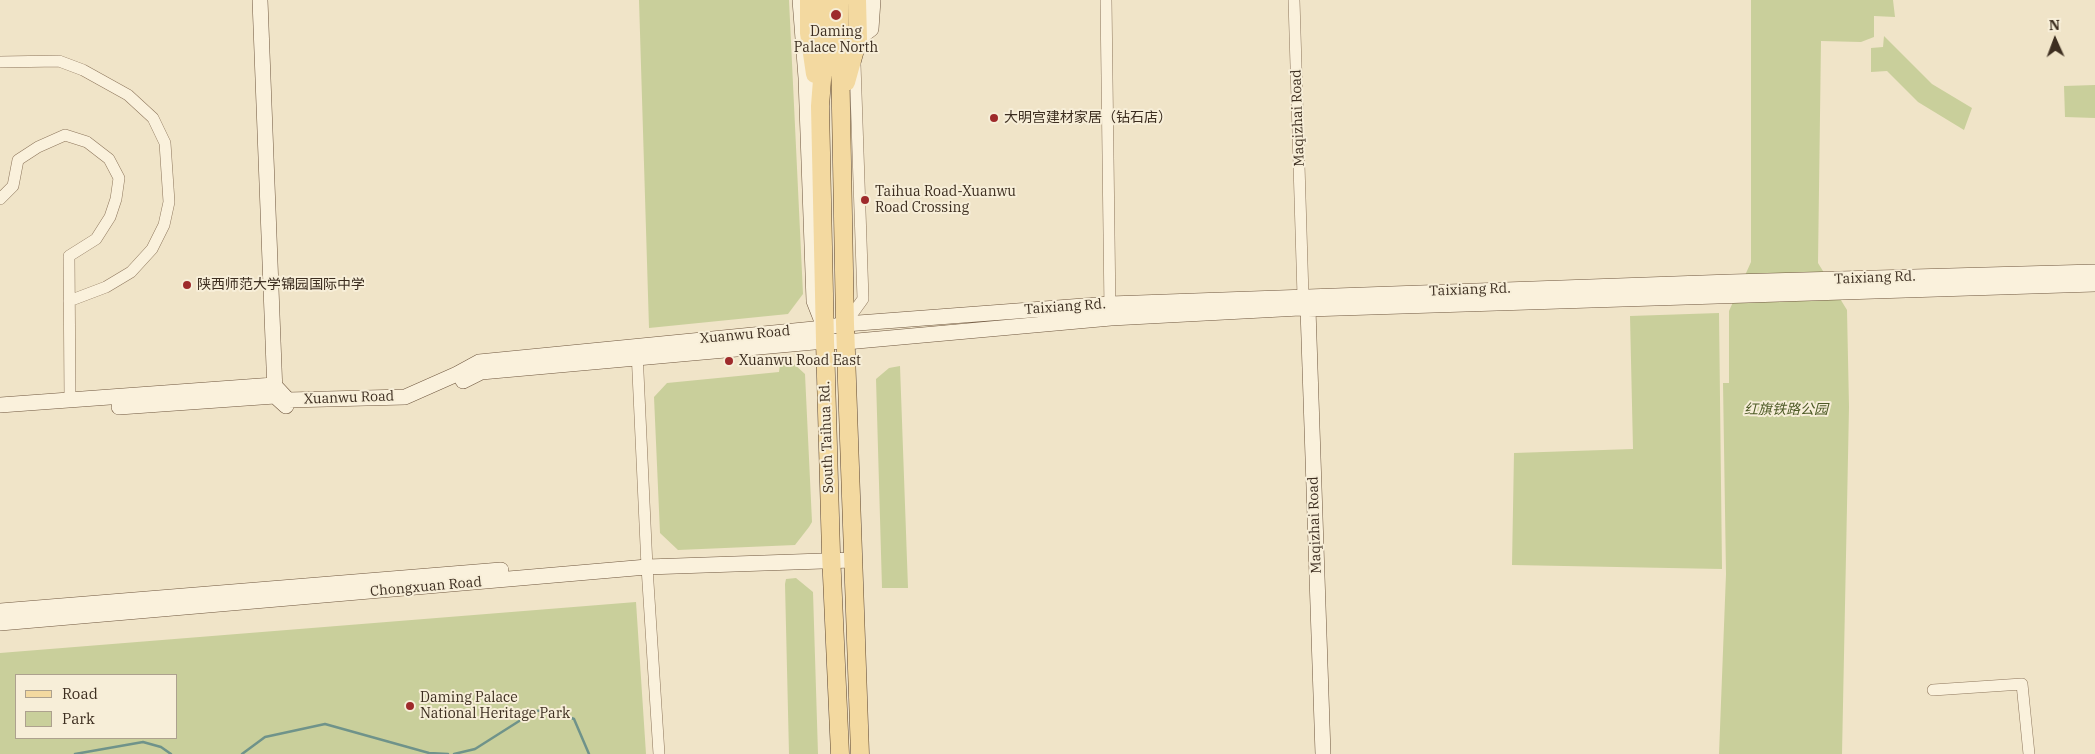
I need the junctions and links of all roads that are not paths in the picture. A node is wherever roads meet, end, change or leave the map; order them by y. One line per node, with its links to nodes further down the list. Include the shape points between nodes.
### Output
1 (260, 0): 24 (street)
2 (800, 0): 21 (street, via 814,301)
3 (808, 0): 13 (main road, via 809,33)
4 (824, 0): 13 (main road, South Taihua Rd., via 825,41)
5 (839, 0): 12 (main road, South Taihua Rd.)
6 (857, 0): 10 (main road)
7 (873, 0): 10 (street, via 871,29)
8 (1106, 0): 19 (street)
9 (1294, 0): 18 (street, Maqizhai Road)
10 (856, 45): 12 (main road); 20 (street, via 863,298)
11 (0, 62): 17 (street, via 59,61 83,70 128,95 153,118 165,143 170,202 164,225 152,249 131,272 106,287)
12 (841, 104): 20 (main road, South Taihua Rd.)
13 (820, 106): 21 (main road, South Taihua Rd.)
14 (0, 199): 17 (street, via 12,186 18,160 65,135 87,142 109,159 118,178 116,199 96,239 69,256)
15 (2095, 272): 18 (street, Taixiang Rd.)
16 (2095, 284): 18 (street, Taixiang Rd.)
17 (69, 301): 25 (street)
18 (1304, 304): 19 (street, Taixiang Rd.); 37 (street, Maqizhai Road); 38 (street, Maqizhai Road)
19 (1110, 311): 20 (street, Taixiang Rd.); 22 (street, Taixiang Rd.)
20 (845, 324): 21 (street, Xuanwu Road); 22 (main road, South Taihua Rd.)
21 (824, 334): 22 (street, Xuanwu Road); 23 (street, Xuanwu Road); 29 (main road, South Taihua Rd.)
22 (846, 342): 28 (main road, South Taihua Rd.)
23 (637, 352): 24 (street, Xuanwu Road, via 479,362 405,397 288,400); 30 (street)
24 (275, 391): 25 (street); 27 (street)
25 (70, 400): 26 (street)
26 (0, 405)
27 (0, 415)
28 (852, 556): 29 (street, Chongxuan Road); 36 (main road, South Taihua Rd.)
29 (831, 557): 30 (street, Chongxuan Road); 35 (main road, South Taihua Rd.)
30 (647, 562): 31 (street, Chongxuan Road); 32 (street, Chongxuan Road); 34 (street)
31 (0, 611)
32 (0, 623)
33 (1933, 690): 39 (street, via 2022,684)
34 (659, 754)
35 (840, 754)
36 (860, 754)
37 (1314, 754)
38 (1323, 754)
39 (2029, 754)

